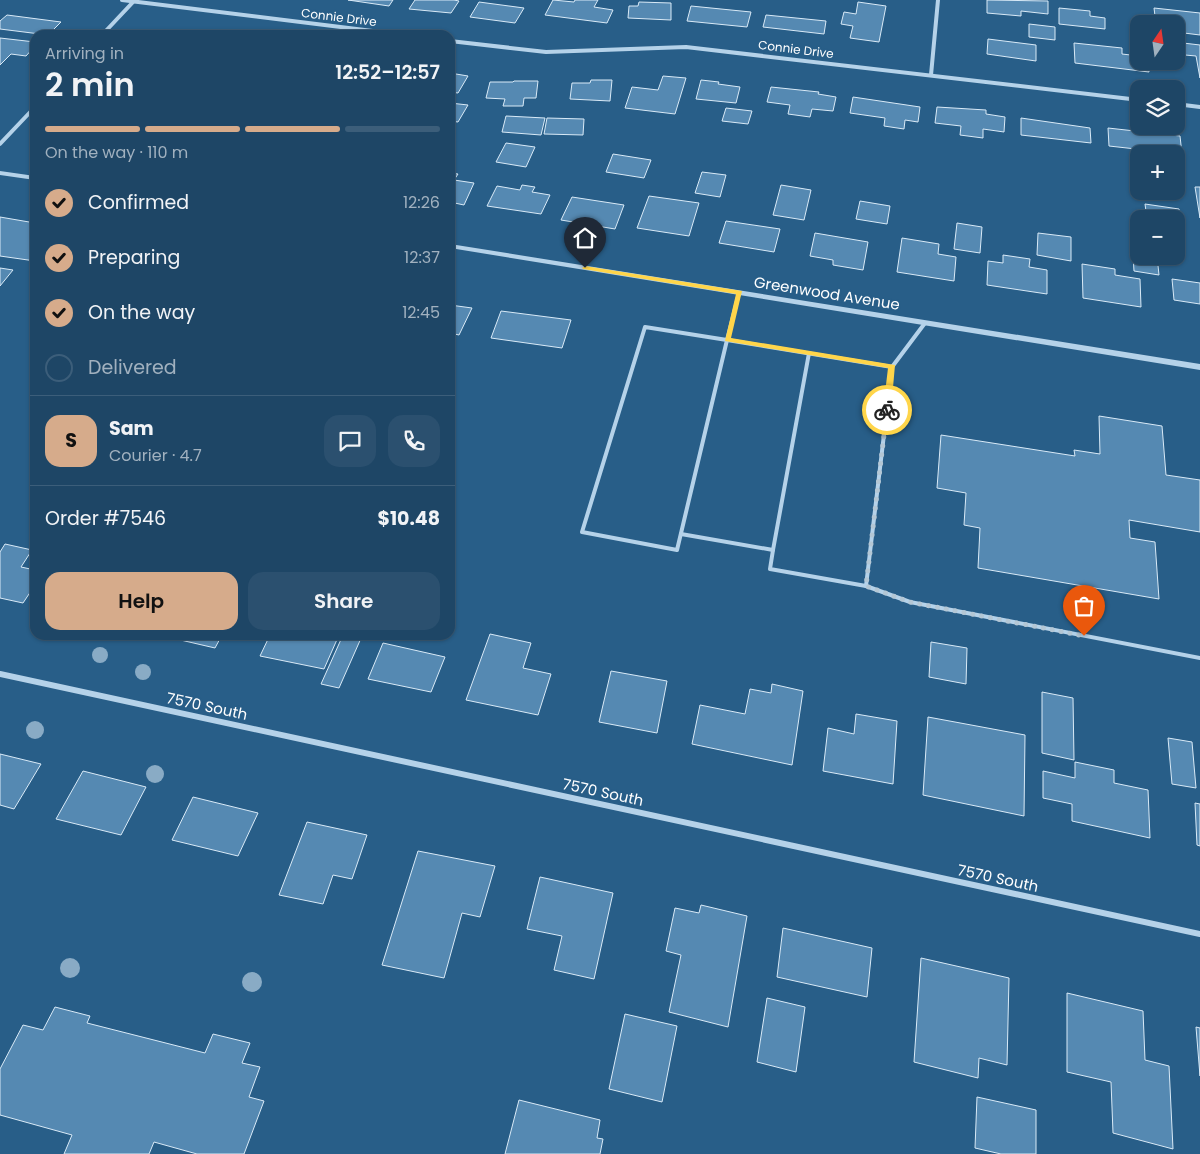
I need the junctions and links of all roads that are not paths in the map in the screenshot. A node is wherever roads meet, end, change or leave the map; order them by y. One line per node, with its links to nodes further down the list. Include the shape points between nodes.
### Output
1 (122, 0): 3 (street, Connie Drive)
2 (938, 0): 7 (street)
3 (135, 1): 4 (street); 5 (street, Connie Drive)
4 (107, 30)
5 (365, 30)
6 (455, 42): 7 (street, Connie Drive, via 558,52 686,47)
7 (931, 75): 8 (street, Connie Drive)
8 (1130, 99)
9 (1185, 105): 10 (street)
10 (1200, 107)
11 (30, 112): 12 (street)
12 (0, 144)
13 (0, 173): 14 (street)
14 (30, 177)
15 (455, 247): 16 (street, Greenwood Avenue)
16 (739, 293): 17 (street, Greenwood Avenue); 18 (lane)
17 (925, 322): 20 (lane); 21 (street, Greenwood Avenue)
18 (727, 340): 19 (lane); 22 (lane); 22 (lane, via 645,326 582,532 677,550)
19 (809, 353): 20 (lane); 23 (lane)
20 (892, 367): 24 (lane)
21 (1200, 367)
22 (681, 534): 23 (lane)
23 (773, 550): 24 (lane, via 770,569)
24 (866, 586): 25 (lane, via 910,602)
25 (1200, 658)
26 (0, 674): 27 (street, 7570 South)
27 (1200, 934)

